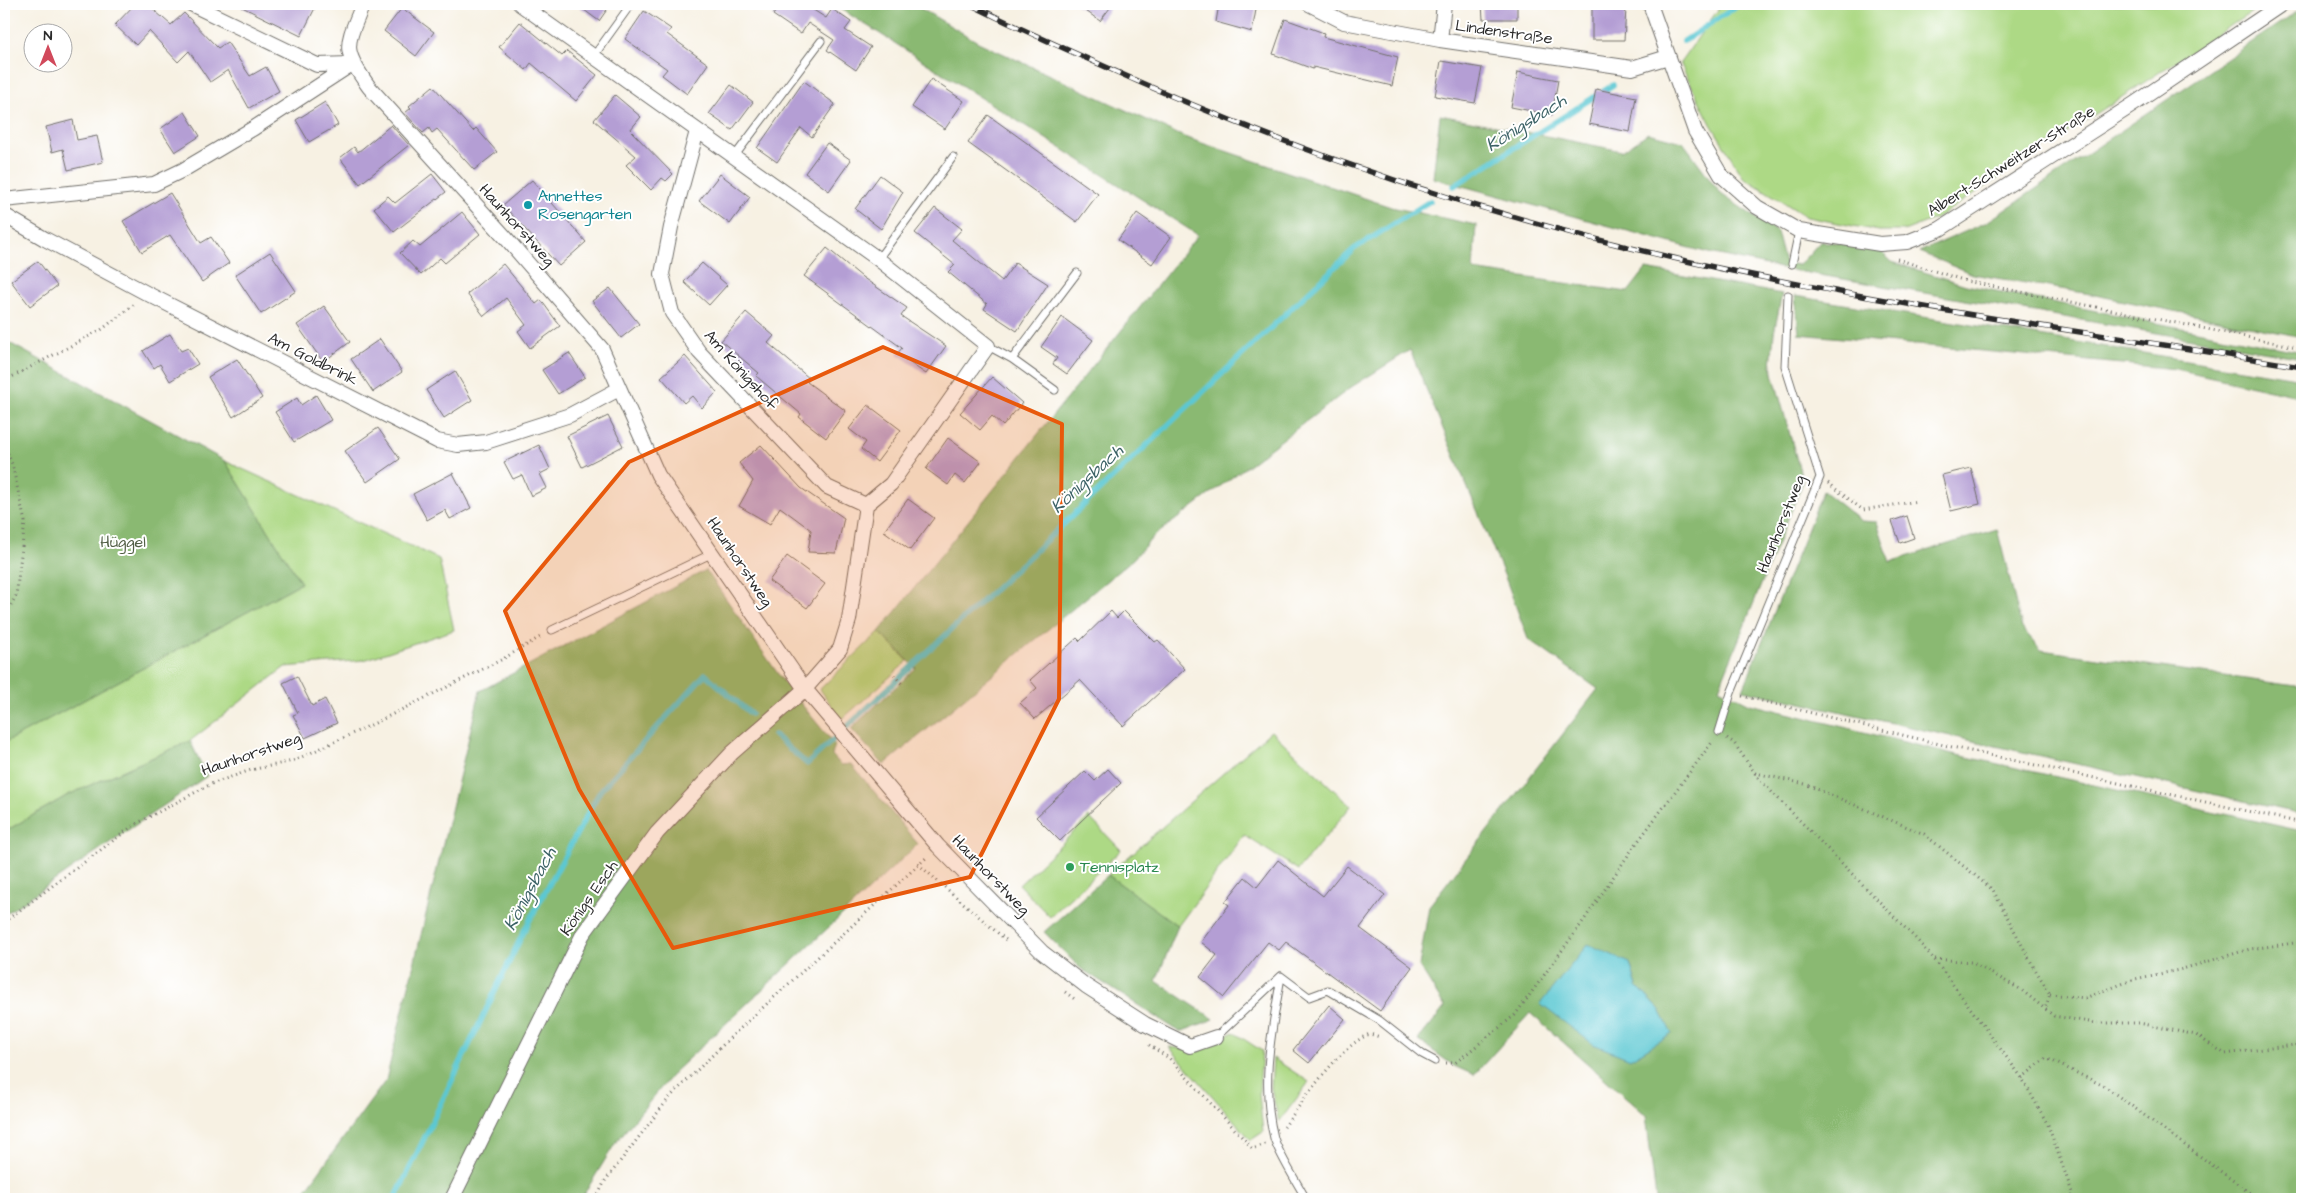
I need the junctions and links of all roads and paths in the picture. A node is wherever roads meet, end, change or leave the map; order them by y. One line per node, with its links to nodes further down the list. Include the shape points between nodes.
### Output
1 (191, 4): 13 (street, via 317,65)
2 (363, 4): 13 (street, Haunhorstweg, via 347,42)
3 (520, 4): 11 (street)
4 (631, 4): 11 (lane)
5 (1309, 4): 9 (street, Lindenstraße, via 1344,22)
6 (1444, 4): 9 (street)
7 (1650, 4): 12 (street, Albert-Schweitzer-Straße)
8 (2282, 4): 20 (street, Albert-Schweitzer-Straße, via 1940,229 1907,242)
9 (1440, 40): 12 (street, Lindenstraße, via 1632,68)
10 (821, 41): 16 (lane)
11 (593, 57): 14 (street)
12 (1668, 57): 19 (street, Albert-Schweitzer-Straße, via 1695,131 1720,175 1757,207)
13 (352, 64): 17 (street, via 254,128 154,184); 30 (street, Haunhorstweg, via 602,349)
14 (698, 131): 16 (street); 35 (street, Am Königshof, via 671,227 662,274 672,314 698,352 827,487)
15 (953, 157): 21 (lane)
16 (734, 158): 21 (street)
17 (4, 200)
18 (4, 215): 24 (street, Am Goldbrink)
19 (1799, 231): 20 (street, Albert-Schweitzer-Straße); 22 (lane)
20 (1880, 244): 27 (path, via 1894,258 1966,281)
21 (878, 259): 26 (street)
22 (1792, 264)
23 (1077, 273): 28 (lane)
24 (148, 294): 29 (path, via 101,330); 30 (street, Am Goldbrink, via 437,440 458,445 486,442 570,415)
25 (1788, 295): 33 (lane, Haunhorstweg, via 1785,366)
26 (988, 346): 28 (lane); 35 (street, via 891,484)
27 (2302, 348)
28 (1012, 358): 31 (lane)
29 (4, 381)
30 (619, 389): 36 (street, Haunhorstweg, via 658,476)
31 (1055, 390)
32 (4, 444): 37 (path, via 12,464 25,522 16,596)
33 (1820, 477): 34 (path, via 1863,510); 42 (lane, Haunhorstweg)
34 (1918, 501)
35 (866, 505): 41 (street, via 849,620 840,649)
36 (713, 553): 38 (lane); 41 (street, Haunhorstweg)
37 (4, 617)
38 (552, 630): 47 (path, Haunhorstweg, via 501,660 373,724 293,761 251,770 211,784 134,825)
39 (894, 675): 40 (path)
40 (902, 684)
41 (805, 689): 46 (street, Haunhorstweg); 59 (street, Königs Esch, via 732,753 657,833 583,934)
42 (1731, 693): 43 (lane, Haunhorstweg); 45 (path, via 1952,747)
43 (1719, 732): 44 (path, via 1734,743); 56 (path, via 1515,1015 1455,1063)
44 (1754, 772): 49 (path); 51 (path, via 1806,784 1924,834 1993,890)
45 (2302, 823)
46 (938, 846): 53 (street, Haunhorstweg, via 1042,952 1086,986 1145,1024 1190,1046); 60 (path, via 733,1035 670,1098 605,1181)
47 (4, 922)
48 (2302, 942): 51 (path, via 2250,949 2135,979 2085,998)
49 (1934, 959): 52 (path, via 1971,962 2020,989); 57 (path)
50 (1281, 976): 53 (lane); 56 (lane, via 1309,998 1328,990 1379,1020); 58 (lane, via 1269,1047 1266,1091)
51 (2050, 994): 52 (path)
52 (2045, 1009): 55 (path, via 2054,1016 2095,1023 2139,1023 2196,1035 2226,1054)
53 (1216, 1037)
54 (1386, 1042): 58 (path, via 1370,1034 1357,1038 1317,1082)
55 (2302, 1044)
56 (1436, 1062)
57 (2022, 1078): 62 (path, via 2048,1125 2073,1195); 63 (path, via 2046,1058 2106,1087)
58 (1274, 1139): 61 (lane)
59 (452, 1199)
60 (596, 1199)
61 (1306, 1199)
62 (2070, 1199)
63 (2258, 1199)

